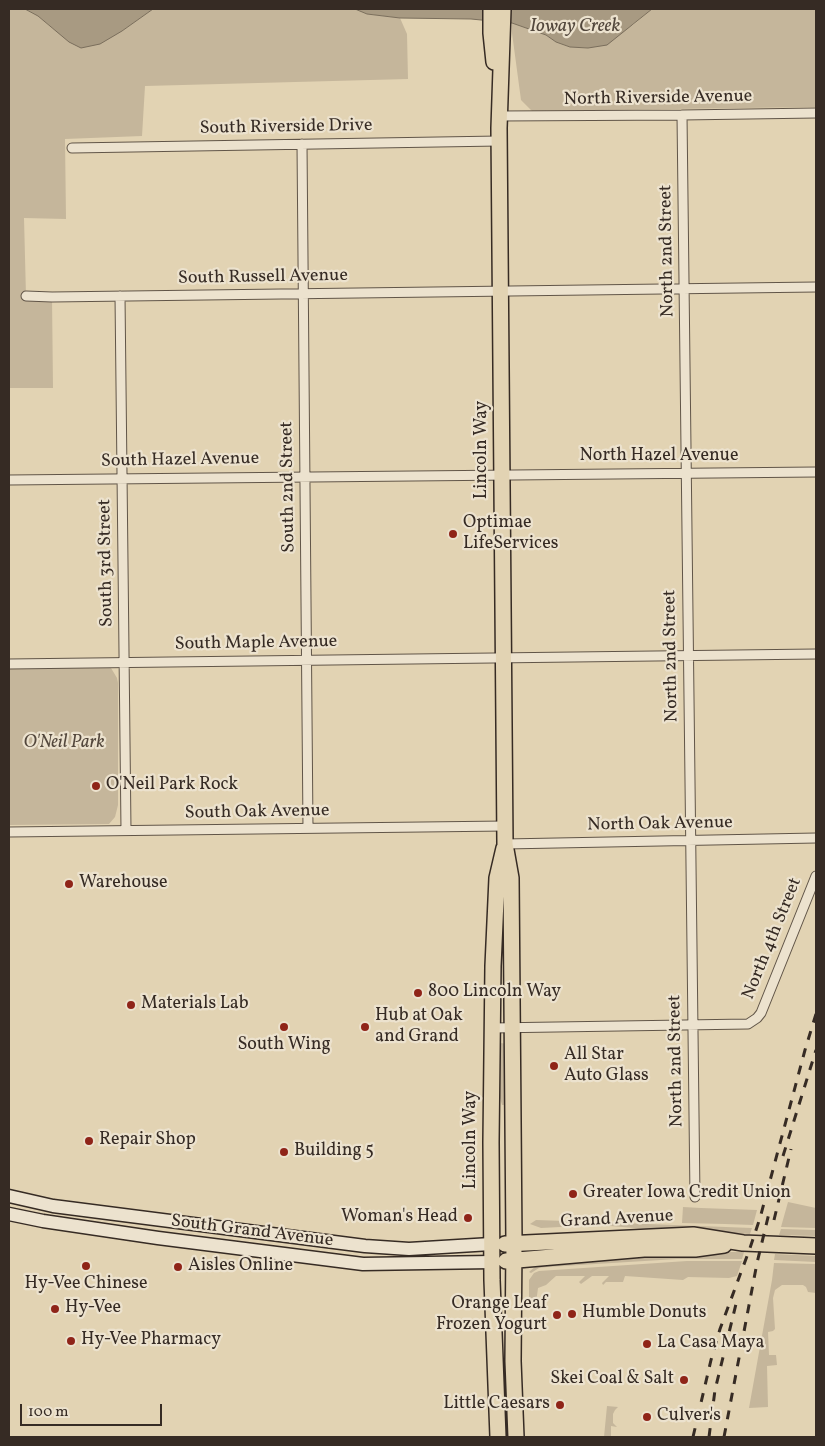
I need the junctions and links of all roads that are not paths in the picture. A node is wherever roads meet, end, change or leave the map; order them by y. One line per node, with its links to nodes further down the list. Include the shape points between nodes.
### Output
1 (491, 9): 3 (main road, Lincoln Way)
2 (503, 9): 3 (main road, Lincoln Way)
3 (497, 33): 6 (main road, Lincoln Way)
4 (816, 113): 5 (street, North Riverside Avenue)
5 (682, 115): 6 (street, North Riverside Avenue); 11 (street, North 2nd Street)
6 (499, 116): 7 (main road, Lincoln Way)
7 (500, 141): 8 (street, South Riverside Drive); 12 (main road, Lincoln Way)
8 (302, 144): 9 (street, South Riverside Drive); 13 (street, South 2nd Street)
9 (72, 148)
10 (816, 287): 11 (street, South Russell Avenue)
11 (684, 289): 12 (street, South Russell Avenue); 17 (street, North 2nd Street)
12 (501, 291): 13 (street, South Russell Avenue); 18 (main road, Lincoln Way)
13 (303, 294): 15 (street, South Russell Avenue); 19 (street, South 2nd Street)
14 (26, 296): 15 (street, South Russell Avenue)
15 (120, 296): 20 (street, South 3rd Street)
16 (816, 472): 17 (street, North Hazel Avenue)
17 (686, 473): 18 (street, North Hazel Avenue); 23 (street, North 2nd Street)
18 (502, 474): 19 (street, South Hazel Avenue); 24 (main road, Lincoln Way)
19 (305, 476): 20 (street, South Hazel Avenue); 25 (street, South 2nd Street)
20 (122, 478): 21 (street, South Hazel Avenue); 26 (street, South 3rd Street)
21 (9, 480)
22 (816, 654): 23 (street, South Maple Avenue)
23 (689, 655): 24 (street, South Maple Avenue); 33 (street, North 2nd Street)
24 (504, 657): 25 (street, South Maple Avenue); 28 (main road, Lincoln Way)
25 (306, 660): 26 (street, South Maple Avenue); 29 (street, South 2nd Street)
26 (124, 662): 27 (street, South Maple Avenue); 30 (street, South 3rd Street)
27 (9, 664)
28 (505, 826): 29 (street, South Oak Avenue); 34 (main road, Lincoln Way)
29 (308, 828): 30 (street, South Oak Avenue)
30 (126, 830): 31 (street, South Oak Avenue)
31 (9, 832)
32 (816, 838): 33 (street, North Oak Avenue)
33 (691, 841): 34 (street, North Oak Avenue); 36 (street, North 2nd Street)
34 (505, 844): 37 (main road, Lincoln Way, via 497,878); 38 (main road, Lincoln Way, via 512,878)
35 (816, 876): 36 (street, North 4th Street, via 757,1018 748,1024)
36 (693, 1026): 38 (street, North 4th Street); 40 (street, North 2nd Street)
37 (492, 1028): 38 (street, North 4th Street); 44 (main road, Lincoln Way)
38 (513, 1028): 42 (main road, Lincoln Way)
39 (9, 1196): 44 (street, South Grand Avenue, via 53,1206 365,1246 408,1249)
40 (695, 1197)
41 (9, 1214): 47 (street, South Grand Avenue, via 158,1238 363,1264)
42 (514, 1243): 43 (main road, Grand Avenue, via 693,1235); 44 (main road, Grand Avenue); 46 (main road, Lincoln Way)
43 (743, 1243): 45 (main road, Grand Avenue); 46 (main road, Grand Avenue)
44 (491, 1244): 47 (main road, Lincoln Way)
45 (816, 1246)
46 (514, 1261): 47 (main road, Grand Avenue); 49 (main road, Lincoln Way)
47 (492, 1262): 48 (main road, Lincoln Way)
48 (498, 1437)
49 (516, 1437)

